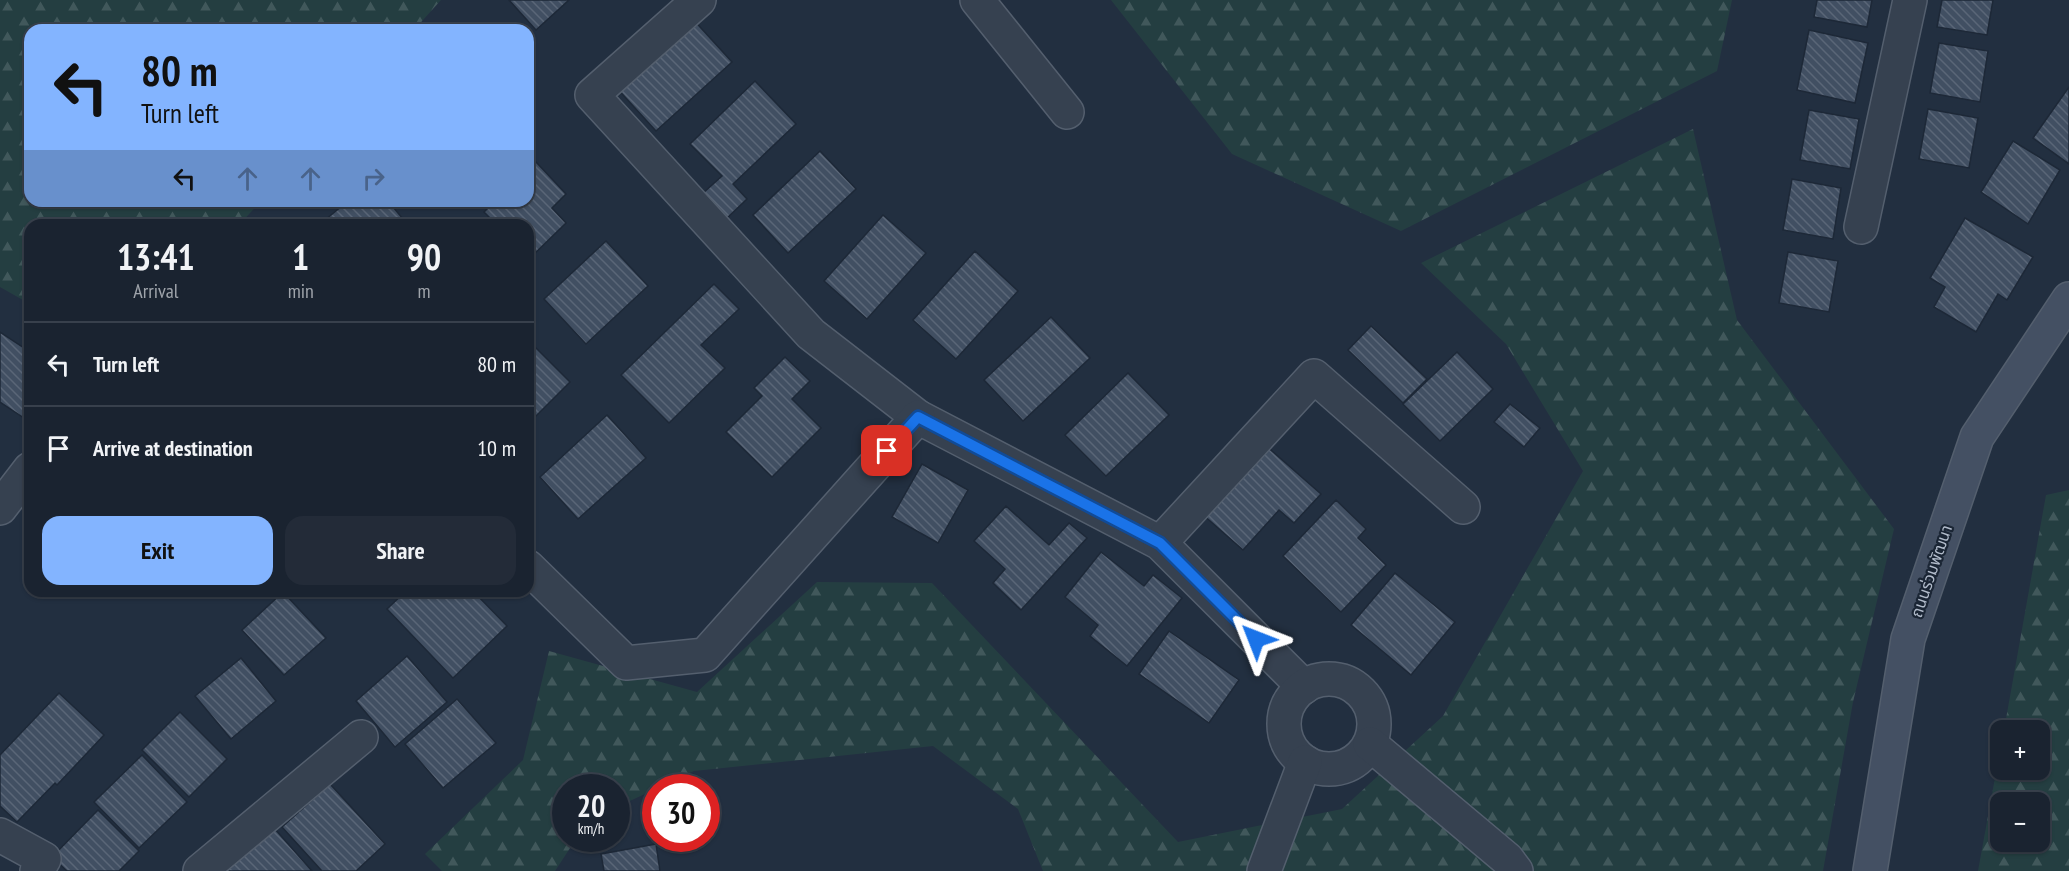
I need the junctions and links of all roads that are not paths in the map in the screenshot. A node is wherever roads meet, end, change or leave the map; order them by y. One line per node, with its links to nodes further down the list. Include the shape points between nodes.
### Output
1 (699, 0): 7 (street, via 592,95 811,334)
2 (977, 0): 4 (street)
3 (1910, 0): 5 (street)
4 (1067, 112)
5 (1861, 227)
6 (2069, 300): 22 (street, ถนนร่วมพัฒนา, via 1977,437 1908,639)
7 (918, 417): 11 (street); 12 (street, via 705,655 626,663)
8 (24, 478): 10 (street)
9 (1462, 507): 11 (street, via 1314,376)
10 (0, 508)
11 (1160, 543): 13 (street)
12 (534, 573)
13 (1304, 687): 15 (street, via 1327,679 1355,687 1374,715); 16 (street, via 1290,701 1284,719 1286,736)
14 (361, 737): 19 (street)
15 (1370, 744): 16 (street, via 1361,757 1347,766 1320,768); 21 (street, via 1507,859)
16 (1305, 762): 20 (street)
17 (0, 835): 18 (street, via 44,859)
18 (37, 871)
19 (200, 871)
20 (1264, 871)
21 (1516, 871)
22 (1870, 871)

